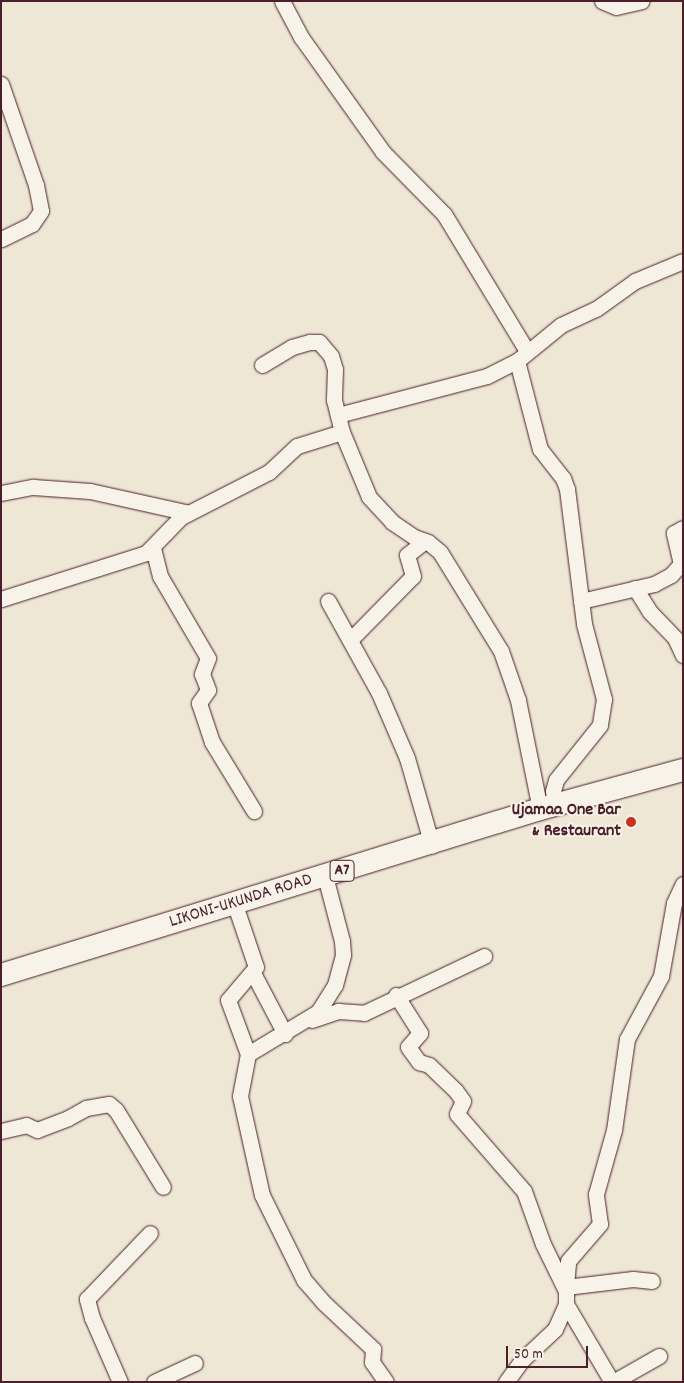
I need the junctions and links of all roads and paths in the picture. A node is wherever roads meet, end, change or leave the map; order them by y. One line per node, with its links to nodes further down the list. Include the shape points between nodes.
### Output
1 (282, 1): 7 (street, via 301,37 383,152 444,214)
2 (602, 1): 3 (street, via 616,7)
3 (641, 1)
4 (1, 84): 5 (street, via 36,185 41,211 32,224)
5 (1, 239)
6 (683, 261): 7 (street, via 635,281 596,309 561,325)
7 (522, 356): 9 (street, via 462,384); 19 (street, via 540,450 563,478 566,489)
8 (262, 365): 9 (street, via 292,346 319,342 334,362 334,400)
9 (338, 415): 10 (street)
10 (342, 432): 12 (street, via 297,446 269,472); 14 (street, via 360,480 376,505 392,522)
11 (1, 492): 12 (street, via 33,487 90,491)
12 (189, 512): 15 (street)
13 (683, 528): 16 (street, via 673,536 681,561 678,568 654,584)
14 (425, 541): 20 (street, via 407,555 413,576); 23 (street, via 440,552 503,655)
15 (153, 548): 17 (street, via 139,557 56,580); 24 (street, via 160,576 208,658 202,674 208,690 199,704 212,742)
16 (635, 588): 19 (street); 21 (street, via 650,612 675,638)
17 (1, 600)
18 (328, 601): 20 (street)
19 (581, 601): 23 (street, via 604,699 603,718 592,738 556,780)
20 (351, 639): 25 (street, via 376,685 407,758)
21 (683, 655)
22 (683, 770): 23 (highway, LIKONI-UKUNDA ROAD / A7)
23 (547, 807): 25 (highway, LIKONI-UKUNDA ROAD / A7)
24 (254, 812)
25 (432, 845): 26 (highway, LIKONI-UKUNDA ROAD / A7)
26 (325, 876): 28 (highway, LIKONI-UKUNDA ROAD / A7); 33 (street, via 341,932 343,955 326,1003)
27 (683, 884): 40 (street, via 674,903 661,976 628,1039 614,1130 596,1194 600,1224 568,1261)
28 (235, 905): 30 (street, via 256,967); 31 (highway, LIKONI-UKUNDA ROAD / A7)
29 (484, 956): 32 (street)
30 (253, 973): 34 (street); 35 (street, via 228,1000)
31 (1, 975)
32 (396, 995): 33 (street, via 364,1012 336,1012); 40 (street, via 420,1033 408,1047 419,1062 429,1064 459,1095 463,1102 457,1114 524,1191)
33 (306, 1022): 34 (street)
34 (285, 1034): 35 (street)
35 (248, 1054): 45 (street, via 240,1096 262,1195 304,1280 373,1349 372,1362)
36 (1, 1131): 37 (street, via 26,1125 37,1130 86,1108 109,1104 116,1110)
37 (163, 1186)
38 (150, 1233): 43 (street, via 87,1299)
39 (652, 1281): 40 (street, via 633,1279)
40 (566, 1294): 46 (street, via 555,1329 522,1360); 47 (street)
41 (659, 1356): 47 (street)
42 (195, 1363): 44 (street)
43 (120, 1382)
44 (154, 1382)
45 (386, 1382)
46 (506, 1382)
47 (612, 1382)

